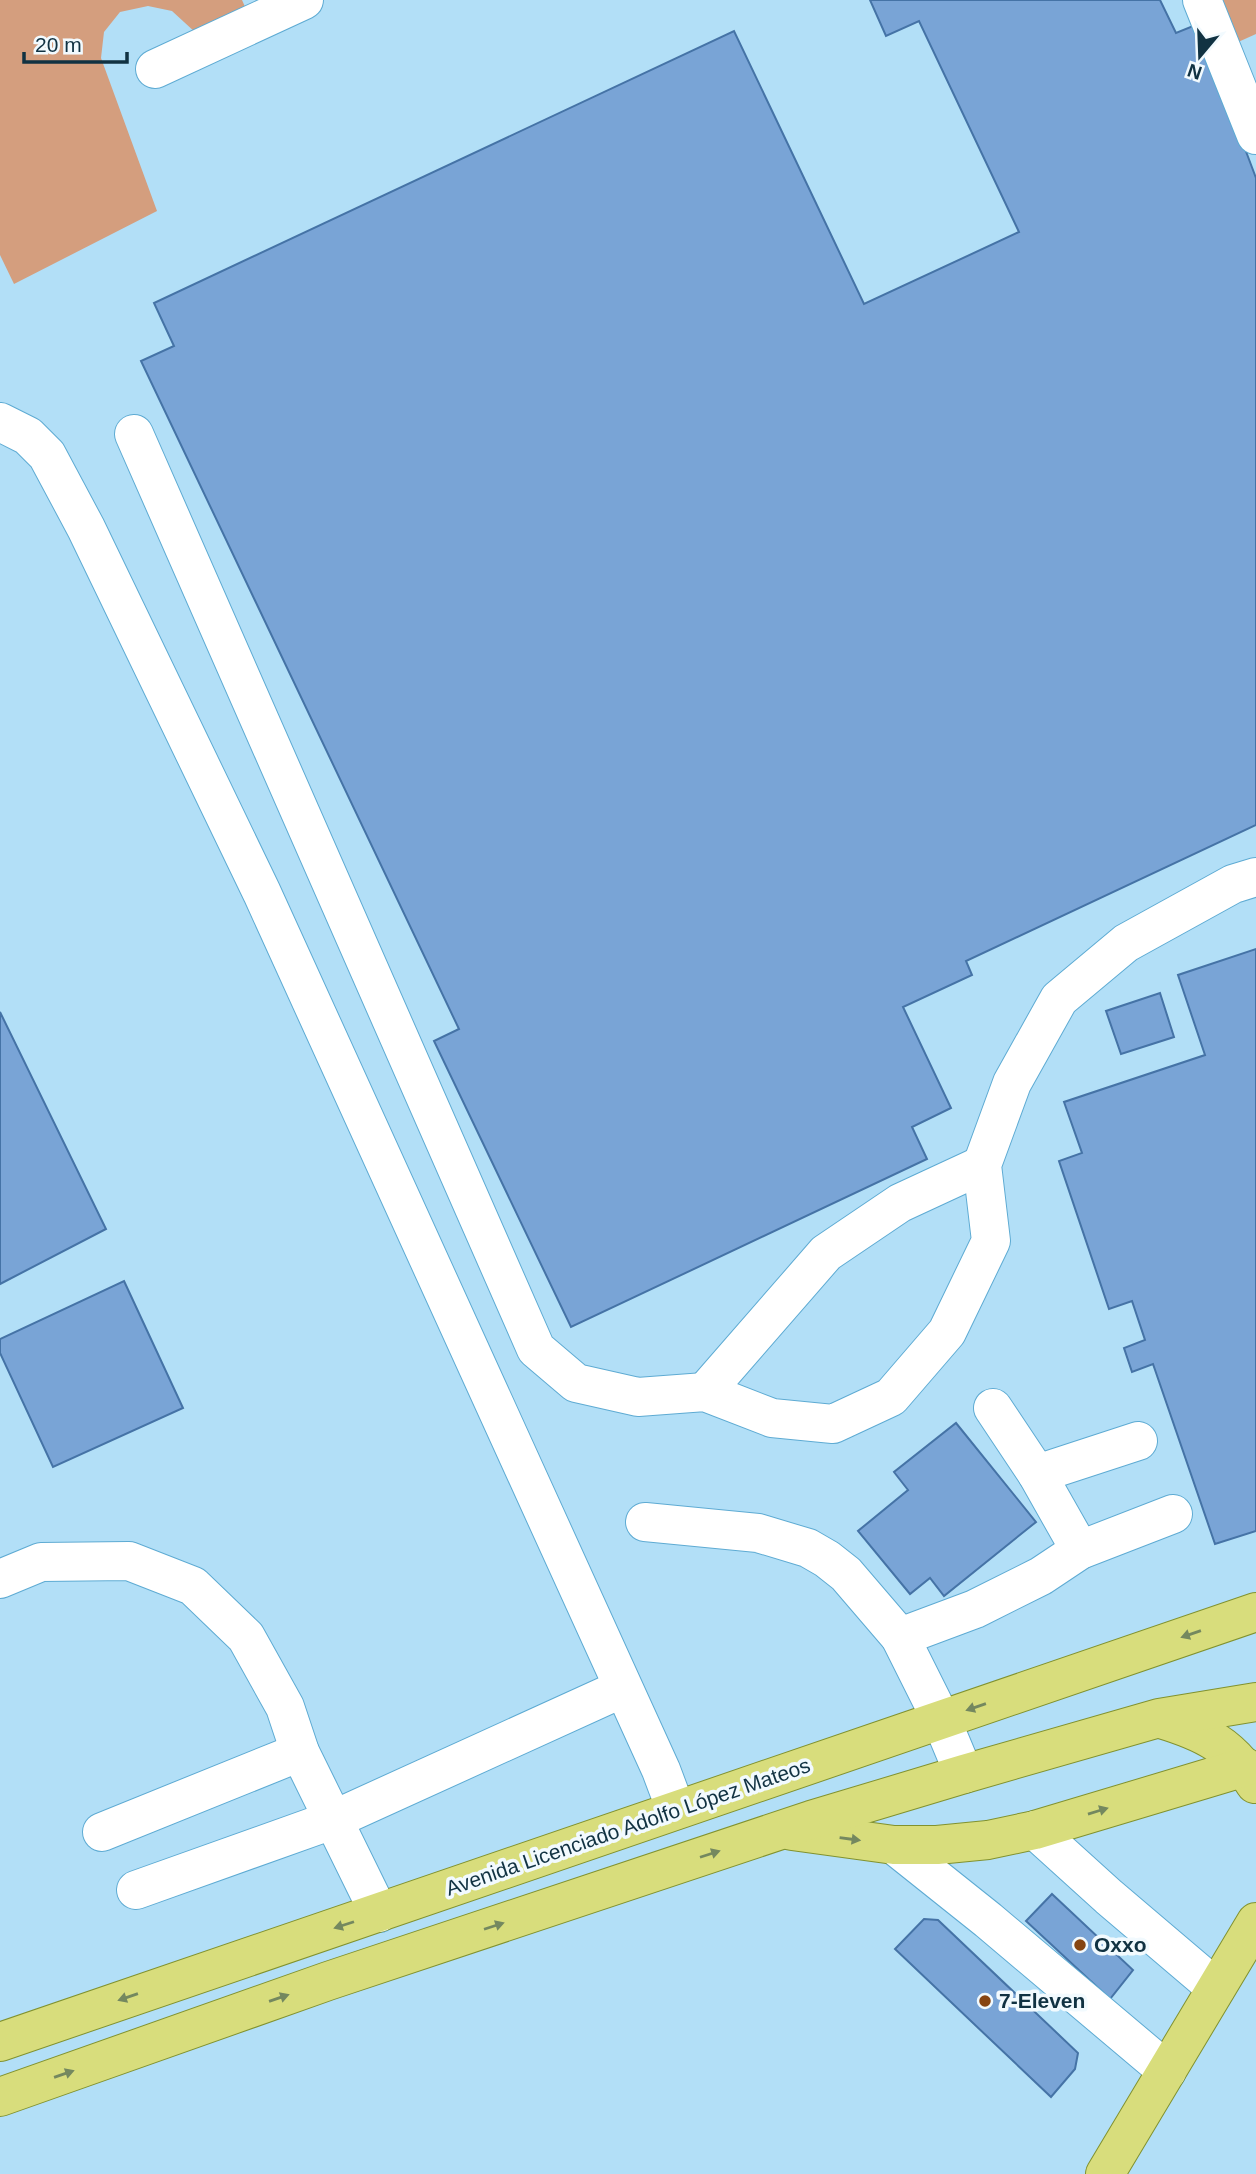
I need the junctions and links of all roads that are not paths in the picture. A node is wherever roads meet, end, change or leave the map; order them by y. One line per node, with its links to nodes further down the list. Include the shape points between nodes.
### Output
1 (1202, 0): 4 (street)
2 (283, 5): 3 (street)
3 (155, 69)
4 (1256, 135)
5 (0, 422): 19 (street, via 28,436 47,455 86,528 262,893)
6 (134, 434): 9 (street, via 536,1349 576,1383 638,1397)
7 (1256, 877): 8 (street, via 1233,884 1126,943 1059,999 1012,1083)
8 (982, 1165): 9 (street, via 900,1203 826,1253); 9 (street, via 991,1241 947,1332 891,1396 833,1423 772,1418)
9 (705, 1392)
10 (993, 1408): 12 (street)
11 (1138, 1441): 12 (street)
12 (1037, 1474): 15 (street)
13 (1172, 1514): 15 (street)
14 (645, 1522): 18 (street, via 758,1534 808,1548 846,1574)
15 (1080, 1550): 18 (street, via 1009,1593)
16 (0, 1579): 23 (street, via 41,1562 129,1561 193,1586 246,1637 285,1707)
17 (1256, 1612): 22 (main road, Avenida Licenciado Adolfo López Mateos, one-way to 22)
18 (900, 1637): 22 (street)
19 (623, 1688): 26 (street); 27 (street)
20 (1256, 1702): 21 (main road)
21 (1159, 1718): 24 (main road); 25 (main road, via 1222,1745)
22 (941, 1719): 24 (street); 26 (main road, Avenida Licenciado Adolfo López Mateos)
23 (300, 1752): 27 (street); 30 (street)
24 (964, 1773): 28 (main road)
25 (1250, 1776): 29 (main road, one-way to 25)
26 (676, 1810): 33 (main road, Avenida Licenciado Adolfo López Mateos)
27 (335, 1819): 32 (street); 33 (street)
28 (783, 1830): 31 (main road, one-way to 31); 38 (main road, one-way to 28, via 328,1981)
29 (1035, 1830): 31 (main road, via 988,1840); 35 (street)
30 (102, 1832)
31 (894, 1846): 37 (street)
32 (136, 1890)
33 (379, 1913): 36 (main road, Avenida Licenciado Adolfo López Mateos, one-way to 36)
34 (1256, 1922): 35 (main road)
35 (1216, 1988): 37 (main road)
36 (0, 2042)
37 (1167, 2071): 39 (main road)
38 (0, 2097)
39 (1105, 2174)

